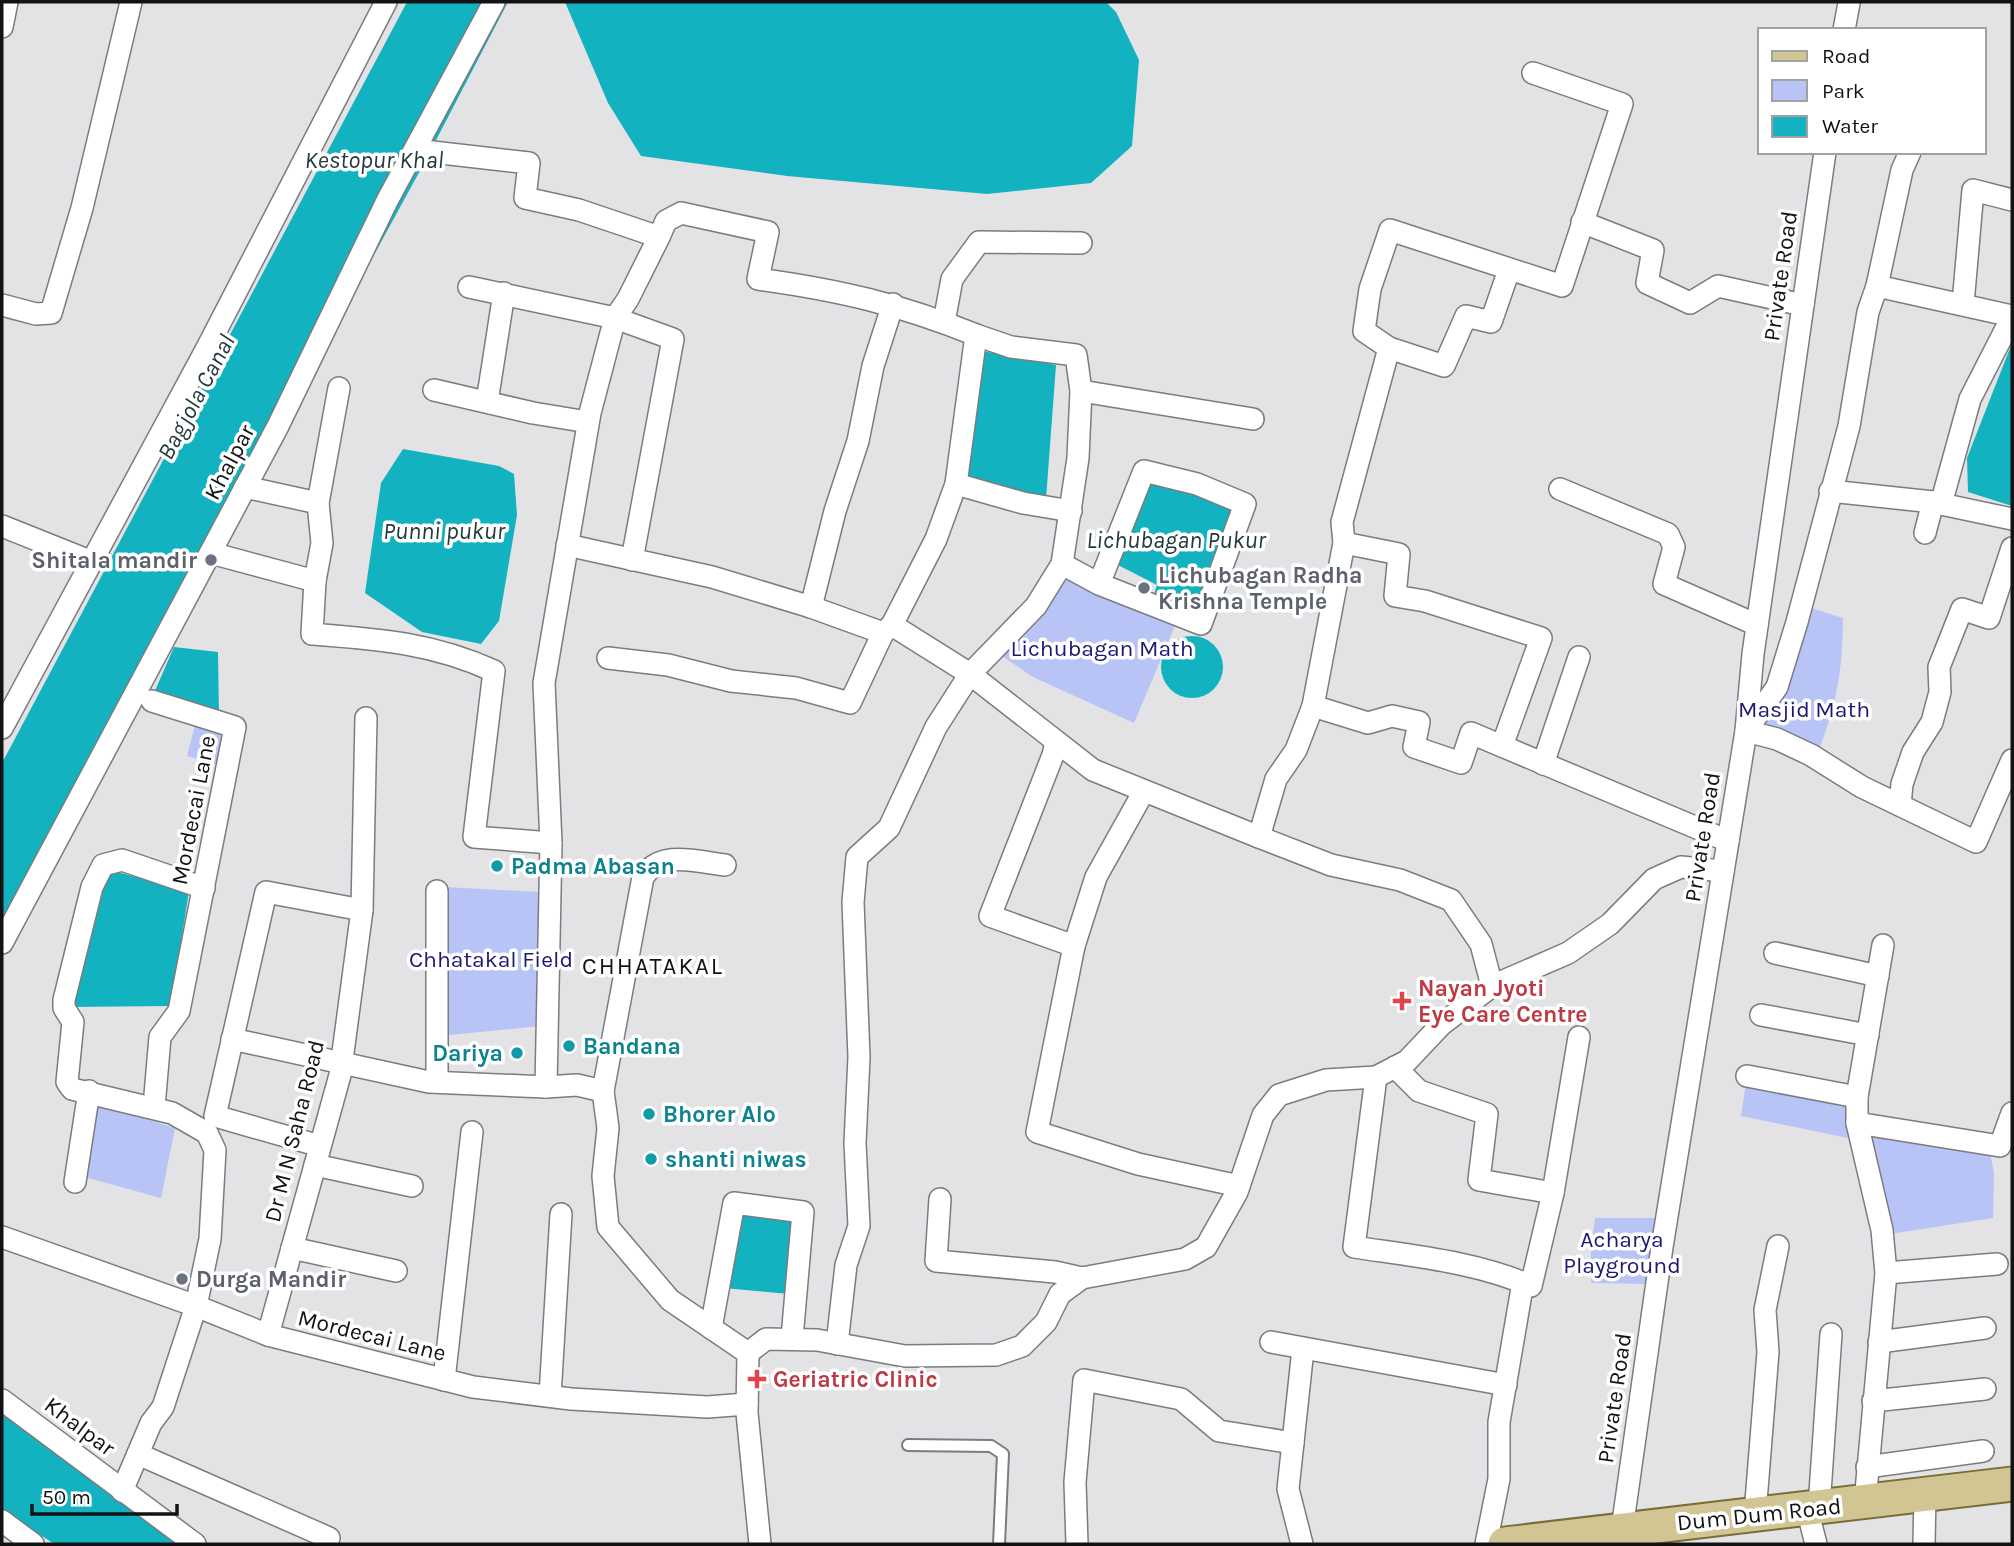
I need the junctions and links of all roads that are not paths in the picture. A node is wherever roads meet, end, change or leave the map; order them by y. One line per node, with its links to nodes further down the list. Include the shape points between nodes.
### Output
1 (7, 2): 6 (street)
2 (131, 2): 22 (street, via 82,208 51,313)
3 (386, 2): 50 (street)
4 (494, 2): 9 (street, Khalpar)
5 (1849, 3): 7 (street)
6 (2, 27)
7 (1844, 28)
8 (1533, 73): 13 (street, via 1622,104)
9 (415, 150): 14 (street, via 529,163 525,198 579,210); 36 (street, Khalpar)
10 (1825, 154): 23 (street, Private Road)
11 (1909, 154): 17 (street)
12 (2012, 200): 20 (street, via 1973,190)
13 (1583, 222): 16 (street, via 1562,286); 23 (street, via 1653,250 1647,283 1690,303 1718,286)
14 (659, 237): 21 (street, via 666,220 681,213 768,232 758,279 833,289); 25 (street)
15 (1081, 243): 26 (street, via 978,242 952,279)
16 (1509, 270): 28 (street, via 1490,322 1466,316 1444,366); 28 (street, via 1390,230 1370,289 1364,331)
17 (1877, 286): 20 (street); 38 (street, via 1868,312 1849,426)
18 (470, 287): 19 (street)
19 (503, 293): 25 (street); 32 (street)
20 (1963, 303): 24 (street)
21 (893, 304): 26 (street); 54 (street)
22 (2, 305)
23 (1802, 305): 55 (street, Private Road)
24 (2012, 316): 40 (street, via 1970,399)
25 (615, 318): 34 (street); 49 (street, via 673,339)
26 (944, 322): 27 (street)
27 (976, 335): 31 (street, via 1011,347 1076,355); 35 (street)
28 (1389, 348): 45 (street, via 1342,522)
29 (339, 388): 39 (street)
30 (434, 390): 32 (street)
31 (1081, 391): 33 (street); 41 (street)
32 (487, 402): 34 (street)
33 (1253, 419)
34 (588, 422): 46 (street)
35 (956, 484): 41 (street); 56 (street, via 936,539)
36 (245, 488): 39 (street); 48 (street, Khalpar)
37 (1559, 489): 55 (street, via 1668,534 1674,547 1664,584)
38 (1830, 491): 40 (street); 64 (street, via 1777,687)
39 (318, 503): 52 (street, via 322,543)
40 (1937, 503): 42 (street); 44 (street)
41 (1071, 511): 51 (street)
42 (2012, 519)
43 (2, 526): 50 (street)
44 (1925, 533)
45 (1344, 543): 61 (street); 66 (street, via 1399,554 1395,596 1541,638)
46 (567, 545): 49 (street); 73 (street, via 544,683)
47 (2012, 548): 70 (street, via 1989,618 1962,609 1939,667 1940,692 1932,722 1913,751)
48 (211, 553): 52 (street); 79 (street, Khalpar)
49 (632, 561): 54 (street, via 712,577)
50 (92, 562): 63 (street)
51 (1062, 564): 53 (street); 59 (street, via 1036,606)
52 (315, 581): 73 (street, via 312,634 420,645 456,653 494,671 474,837)
53 (1099, 584): 53 (street, via 1201,624 1245,504 1197,484 1144,471)
54 (811, 607): 56 (street)
55 (1758, 625): 64 (street, Private Road)
56 (887, 629): 58 (street, via 850,703 796,688); 59 (street)
57 (1579, 657): 68 (street)
58 (608, 658)
59 (970, 674): 65 (street); 124 (street, via 936,727 889,828 857,857 853,902 859,1226 846,1265)
60 (152, 701): 76 (street, Mordecai Lane, via 235,727)
61 (1314, 706): 66 (street, via 1368,723 1392,716 1419,722 1414,747 1461,763 1471,733); 71 (street, via 1296,750 1276,779)
62 (366, 718): 78 (street, Dr M N Saha Road)
63 (2, 728)
64 (1745, 731): 70 (street, via 1811,755); 72 (street, Private Road)
65 (1056, 741): 69 (street, via 1093,770); 81 (street, via 990,916)
66 (1502, 746): 68 (street)
67 (2012, 760): 70 (street, via 1976,842)
68 (1543, 764): 72 (street)
69 (1144, 791): 71 (street); 81 (street, via 1096,877)
70 (1900, 805)
71 (1259, 837): 84 (street, via 1331,865 1400,880 1451,900 1481,943)
72 (1728, 841): 75 (street, Private Road)
73 (551, 844): 93 (street)
74 (725, 865): 95 (street, via 670,859 653,864 643,877)
75 (1723, 871): 84 (street, via 1681,867 1654,878 1610,924 1568,953); 146 (street, Private Road)
76 (204, 888): 94 (street, via 122,860 110,861 98,871 64,1000 73,1022 67,1082 72,1088); 97 (street, Mordecai Lane, via 179,1011 160,1037)
77 (437, 891): 92 (street)
78 (362, 910): 88 (street, via 267,892); 89 (street, Dr M N Saha Road)
79 (2, 943)
80 (1883, 945): 83 (street)
81 (1074, 946): 104 (street, via 1037,1132 1138,1164)
82 (1775, 953): 83 (street)
83 (1878, 976): 86 (street)
84 (1492, 986): 90 (street, via 1441,1025 1407,1061)
85 (1761, 1015): 86 (street)
86 (1868, 1035): 96 (street)
87 (1579, 1037): 105 (street)
88 (232, 1039): 89 (street); 101 (street, via 215,1116)
89 (342, 1063): 92 (street); 101 (street, Dr M N Saha Road)
90 (1385, 1072): 104 (street, via 1326,1080 1279,1095 1263,1115); 105 (street, via 1419,1091 1487,1114 1479,1180); 115 (street, via 1354,1247 1447,1262)
91 (1747, 1076): 96 (street)
92 (437, 1082): 93 (street)
93 (546, 1087): 95 (street, via 577,1085)
94 (89, 1091): 97 (street); 102 (street)
95 (603, 1091): 117 (street, via 608,1128 603,1176 608,1227 670,1300)
96 (1857, 1097): 99 (street)
97 (154, 1107): 116 (street, via 207,1133 215,1150 210,1239)
98 (2012, 1113): 99 (street, via 2000,1146)
99 (1857, 1123): 113 (street, via 1882,1230)
100 (472, 1132): 127 (street)
101 (317, 1156): 103 (street); 110 (street, Dr M N Saha Road)
102 (75, 1182)
103 (412, 1186)
104 (1239, 1186): 114 (street, via 1206,1247 1185,1259)
105 (1553, 1193): 115 (street, via 1531,1286)
106 (940, 1199): 114 (street, via 936,1261)
107 (561, 1214): 130 (street)
108 (2, 1237): 116 (street, Mordecai Lane)
109 (1778, 1246): 144 (street, via 1765,1310 1768,1352)
110 (292, 1248): 112 (street); 120 (street, Dr M N Saha Road)
111 (1997, 1264): 113 (street)
112 (396, 1271)
113 (1885, 1273): 123 (street)
114 (1082, 1278): 124 (street, via 1060,1294 1046,1322 1022,1346 996,1355 905,1356)
115 (1523, 1282): 128 (street)
116 (196, 1306): 120 (street, Mordecai Lane); 137 (street, via 163,1407)
117 (711, 1328): 121 (street, via 734,1203 803,1212); 126 (street)
118 (1985, 1328): 123 (street)
119 (1831, 1334): 143 (street)
120 (268, 1335): 127 (street, Mordecai Lane)
121 (792, 1338): 124 (street); 126 (street, via 766,1339)
122 (1271, 1342): 125 (street)
123 (1879, 1342): 132 (street)
124 (837, 1344)
125 (1303, 1349): 128 (street); 134 (street)
126 (748, 1353): 133 (street)
127 (444, 1380): 130 (street, Mordecai Lane)
128 (1506, 1385): 154 (street, via 1499,1479)
129 (1985, 1389): 132 (street)
130 (550, 1396): 133 (street, Mordecai Lane, via 707,1407)
131 (2, 1400): 140 (street, Khalpar)
132 (1873, 1401): 138 (street)
133 (747, 1404): 150 (street)
134 (1293, 1443): 152 (street, via 1219,1431 1181,1399 1084,1380 1075,1482); 153 (street, via 1287,1489)
135 (908, 1445): 151 (lane, via 999,1448 1003,1454)
136 (1983, 1451): 138 (street)
137 (138, 1454): 140 (street); 149 (street, via 329,1538)
138 (1867, 1467): 142 (street)
139 (2012, 1484): 141 (main road, Dum Dum Road)
140 (122, 1491): 148 (street, Khalpar)
141 (1925, 1495): 142 (main road, Dum Dum Road); 157 (street)
142 (1865, 1502): 143 (main road, Dum Dum Road)
143 (1813, 1508): 144 (main road, Dum Dum Road); 156 (street)
144 (1755, 1514): 146 (main road, Dum Dum Road)
145 (2, 1521): 147 (street)
146 (1622, 1529): 155 (main road, Dum Dum Road)
147 (33, 1544)
148 (195, 1544)
149 (325, 1544)
150 (760, 1544)
151 (999, 1544)
152 (1077, 1544)
153 (1303, 1544)
154 (1486, 1544)
155 (1505, 1544)
156 (1816, 1544)
157 (1924, 1544)

